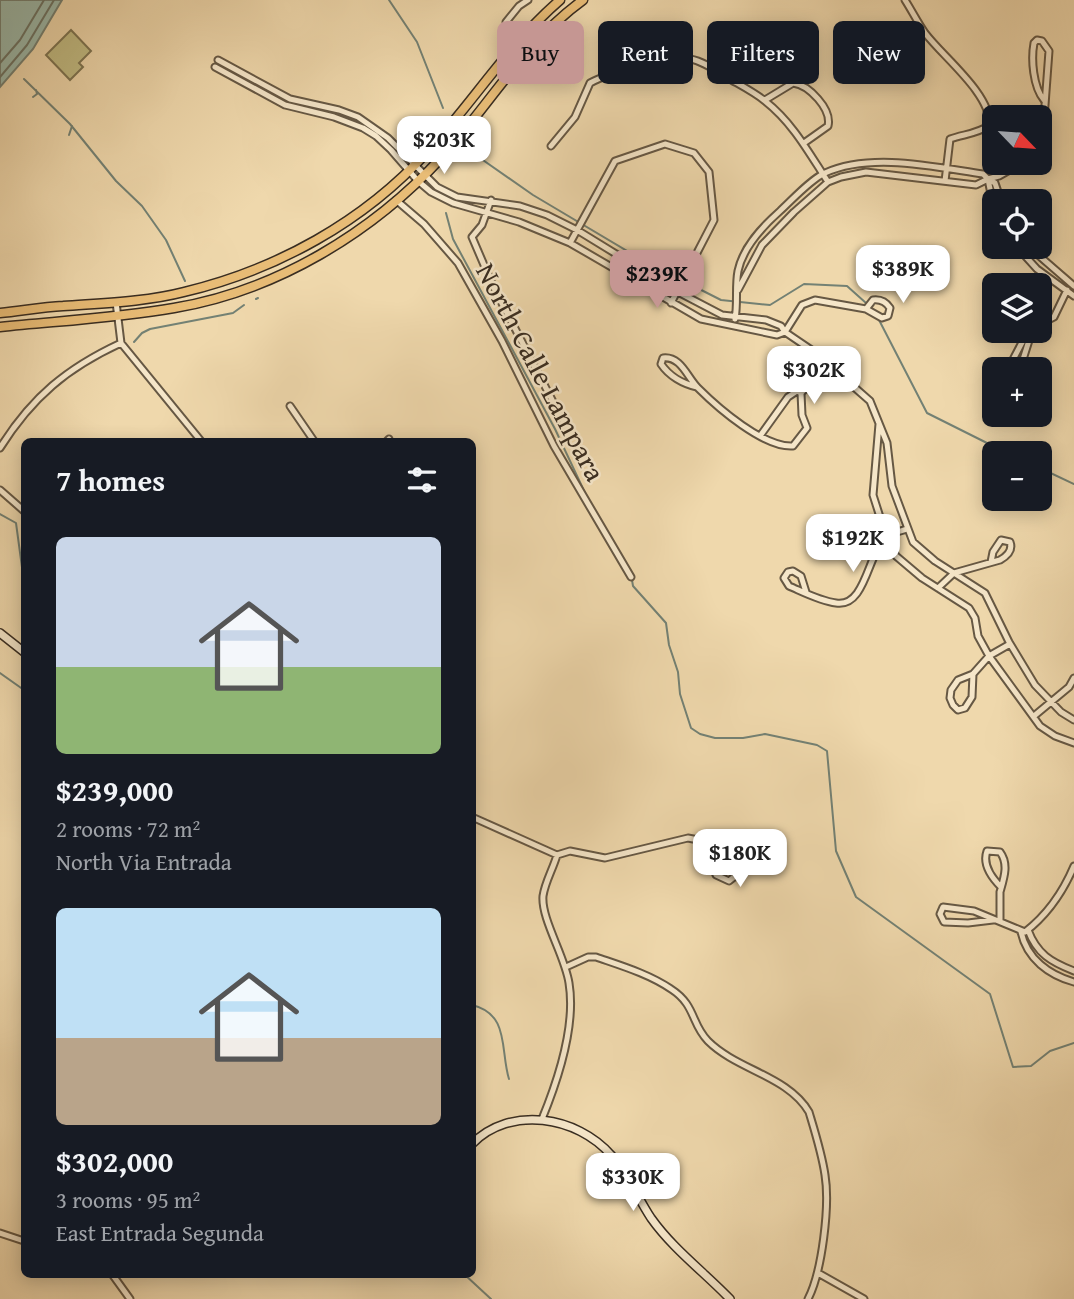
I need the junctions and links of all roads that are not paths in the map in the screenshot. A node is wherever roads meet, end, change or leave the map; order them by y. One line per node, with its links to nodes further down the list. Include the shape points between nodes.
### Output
1 (528, 0): 5 (street)
2 (560, 0): 13 (main road, via 517,41)
3 (583, 0): 17 (main road, via 529,49)
4 (905, 0): 14 (street, via 924,31 982,97 990,117 984,128 950,139)
5 (507, 21)
6 (218, 60): 13 (street, via 290,99 358,117 388,138)
7 (215, 67): 13 (street, via 285,105 363,128)
8 (765, 100): 11 (street); 11 (street, via 793,83 808,88 829,119 828,126); 12 (street, via 692,59 607,74 590,83 575,117)
9 (1044, 100): 9 (street, via 1049,51 1037,40 1032,53); 10 (street)
10 (1044, 105)
11 (804, 143): 15 (street)
12 (551, 146)
13 (411, 168): 17 (street); 37 (main road, via 338,228 279,259 182,293)
14 (946, 169): 15 (street, via 865,163); 18 (street, via 983,174); 19 (street)
15 (823, 174): 20 (street); 27 (street)
16 (1001, 175): 18 (street)
17 (421, 178): 23 (main road); 24 (street, via 457,197); 25 (street, via 431,192)
18 (988, 179): 19 (street, via 976,185); 21 (street); 22 (street)
19 (945, 181): 20 (street, via 866,172)
20 (828, 182): 28 (street)
21 (990, 189)
22 (997, 189)
23 (396, 200): 41 (main road, via 335,246 251,287 176,308); 64 (street, North Calle Lampara, via 425,224 458,263 554,446)
24 (491, 200): 25 (street, North Calle Lampara); 26 (street, via 538,212)
25 (488, 213): 29 (street); 52 (street, North Calle Lampara, via 472,237 478,254)
26 (577, 230): 29 (street); 34 (street); 34 (street, via 615,160 665,144 694,153 709,172 714,220)
27 (757, 235): 28 (street); 33 (street, via 737,273)
28 (764, 242): 33 (street)
29 (570, 243): 38 (street)
30 (1028, 259): 35 (street)
31 (1043, 259): 32 (street)
32 (1072, 285): 35 (street)
33 (738, 290): 42 (street)
34 (678, 292): 38 (street); 42 (street, via 722,315)
35 (1066, 292): 36 (street); 43 (street)
36 (1074, 296)
37 (116, 302): 40 (main road); 41 (street)
38 (671, 303): 44 (street, via 701,319)
39 (866, 309): 46 (street, via 815,300 798,309)
40 (0, 313)
41 (117, 316): 45 (main road); 47 (street)
42 (736, 316): 44 (street); 46 (street, via 766,320)
43 (1052, 318)
44 (734, 324): 46 (street, via 777,335)
45 (0, 327)
46 (785, 332): 48 (street)
47 (121, 343): 55 (street); 57 (street, via 50,387)
48 (829, 365): 50 (street); 53 (street, via 870,401)
49 (697, 387): 49 (street, via 681,366 670,357 663,358 665,370); 54 (street)
50 (801, 393): 54 (street, via 788,397); 54 (street, via 807,428 793,446 776,445)
51 (290, 406): 56 (street)
52 (563, 421)
53 (879, 421): 60 (street, via 887,443 892,486); 61 (street, via 873,495)
54 (760, 436)
55 (199, 438)
56 (312, 438)
57 (0, 448)
58 (0, 490): 59 (street)
59 (21, 508)
60 (907, 529): 61 (street); 63 (street, via 913,542)
61 (886, 536): 65 (street, via 896,556); 66 (street, via 860,588 845,603)
62 (991, 562): 62 (street, via 1005,557 1010,542 998,543); 63 (street)
63 (954, 573): 65 (street); 68 (street, via 985,593)
64 (631, 577)
65 (938, 588): 70 (street, via 968,608)
66 (806, 592): 66 (street, via 801,576 788,572 784,578 789,586)
67 (0, 633): 69 (main road)
68 (1010, 644): 70 (street); 73 (street)
69 (21, 650)
70 (989, 656): 71 (street); 74 (street)
71 (973, 674): 71 (street, via 958,680 951,690 958,709 965,708 972,697)
72 (1074, 678): 73 (street)
73 (1051, 702): 74 (street); 75 (street)
74 (1034, 716): 76 (street, via 1040,726)
75 (1074, 720)
76 (1074, 743)
77 (476, 819): 79 (street)
78 (705, 844): 78 (street, via 716,875 729,881 734,877 733,864 717,847); 79 (street, via 688,838 606,858 570,851)
79 (557, 855): 84 (street, via 543,899)
80 (1074, 866): 83 (street, via 1051,906)
81 (1001, 887): 81 (street, via 1003,855 987,851 986,863); 82 (street)
82 (996, 921): 82 (street, via 951,907 943,907 940,914 944,922); 83 (street)
83 (1025, 931): 85 (street, via 1043,955); 86 (street, via 1026,948 1036,961)
84 (566, 967): 87 (street, via 568,1030 556,1087); 91 (street, via 596,957 654,978 688,1002 707,1040 806,1105 826,1177)
85 (1074, 971)
86 (1074, 982)
87 (542, 1119): 88 (main road, via 508,1122); 94 (main road, via 589,1137 610,1153 652,1219)
88 (476, 1140)
89 (0, 1234): 90 (street)
90 (21, 1240)
91 (818, 1273): 95 (street); 96 (street)
92 (115, 1278): 93 (street)
93 (130, 1299)
94 (730, 1299)
95 (808, 1299)
96 (863, 1299)

